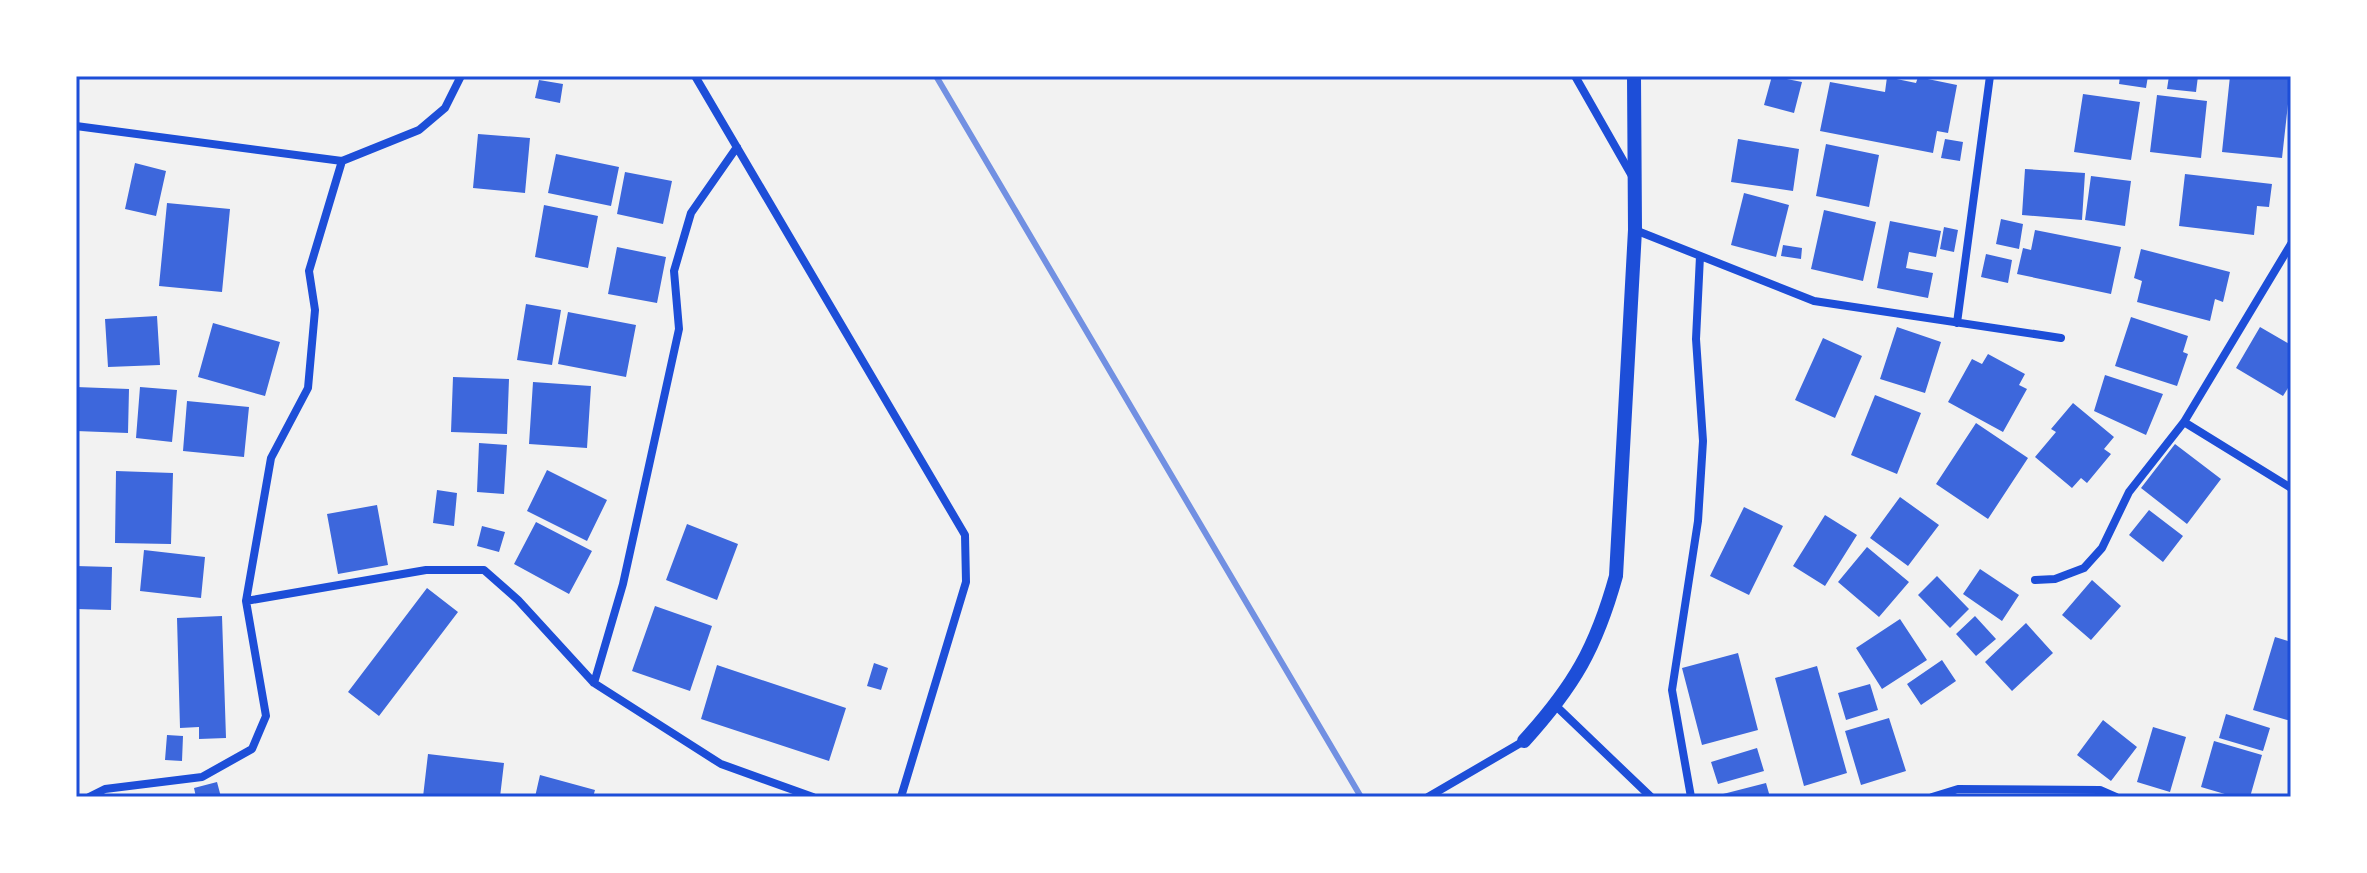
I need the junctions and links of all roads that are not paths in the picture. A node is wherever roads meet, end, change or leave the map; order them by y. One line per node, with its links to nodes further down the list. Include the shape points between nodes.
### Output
1 (461, 76): 10 (street, via 445,108 419,130)
2 (695, 76): 9 (street)
3 (1575, 76): 11 (street)
4 (1625, 76): 7 (street)
5 (1634, 76): 7 (street)
6 (1990, 76): 15 (street)
7 (1634, 92): 11 (street)
8 (76, 126): 10 (street)
9 (737, 147): 21 (street, via 691,213 674,271 679,329 623,584); 27 (street, via 965,535 966,582)
10 (342, 161): 20 (street, via 309,271 315,310 308,388 271,458)
11 (1635, 180): 12 (street)
12 (1635, 230): 14 (street); 22 (street, via 1616,576 1603,622)
13 (2291, 244): 17 (street)
14 (1700, 256): 15 (street, via 1814,301); 30 (street, via 1696,339 1703,441 1698,521 1672,690)
15 (1957, 323): 16 (street)
16 (2061, 338)
17 (2184, 422): 18 (street); 19 (street, via 2129,492 2102,548 2084,568)
18 (2291, 488)
19 (2035, 580)
20 (246, 601): 21 (street, via 426,570 484,570); 25 (street, via 266,716 252,749 202,777 105,789)
21 (594, 683): 26 (street, via 721,764)
22 (1556, 706): 23 (street); 29 (street)
23 (1524, 741): 28 (street)
24 (1992, 793): 31 (street, via 1958,789); 32 (street, via 2100,790)
25 (89, 797)
26 (813, 797)
27 (901, 797)
28 (1428, 797)
29 (1651, 797)
30 (1691, 797)
31 (1932, 797)
32 (2116, 797)

